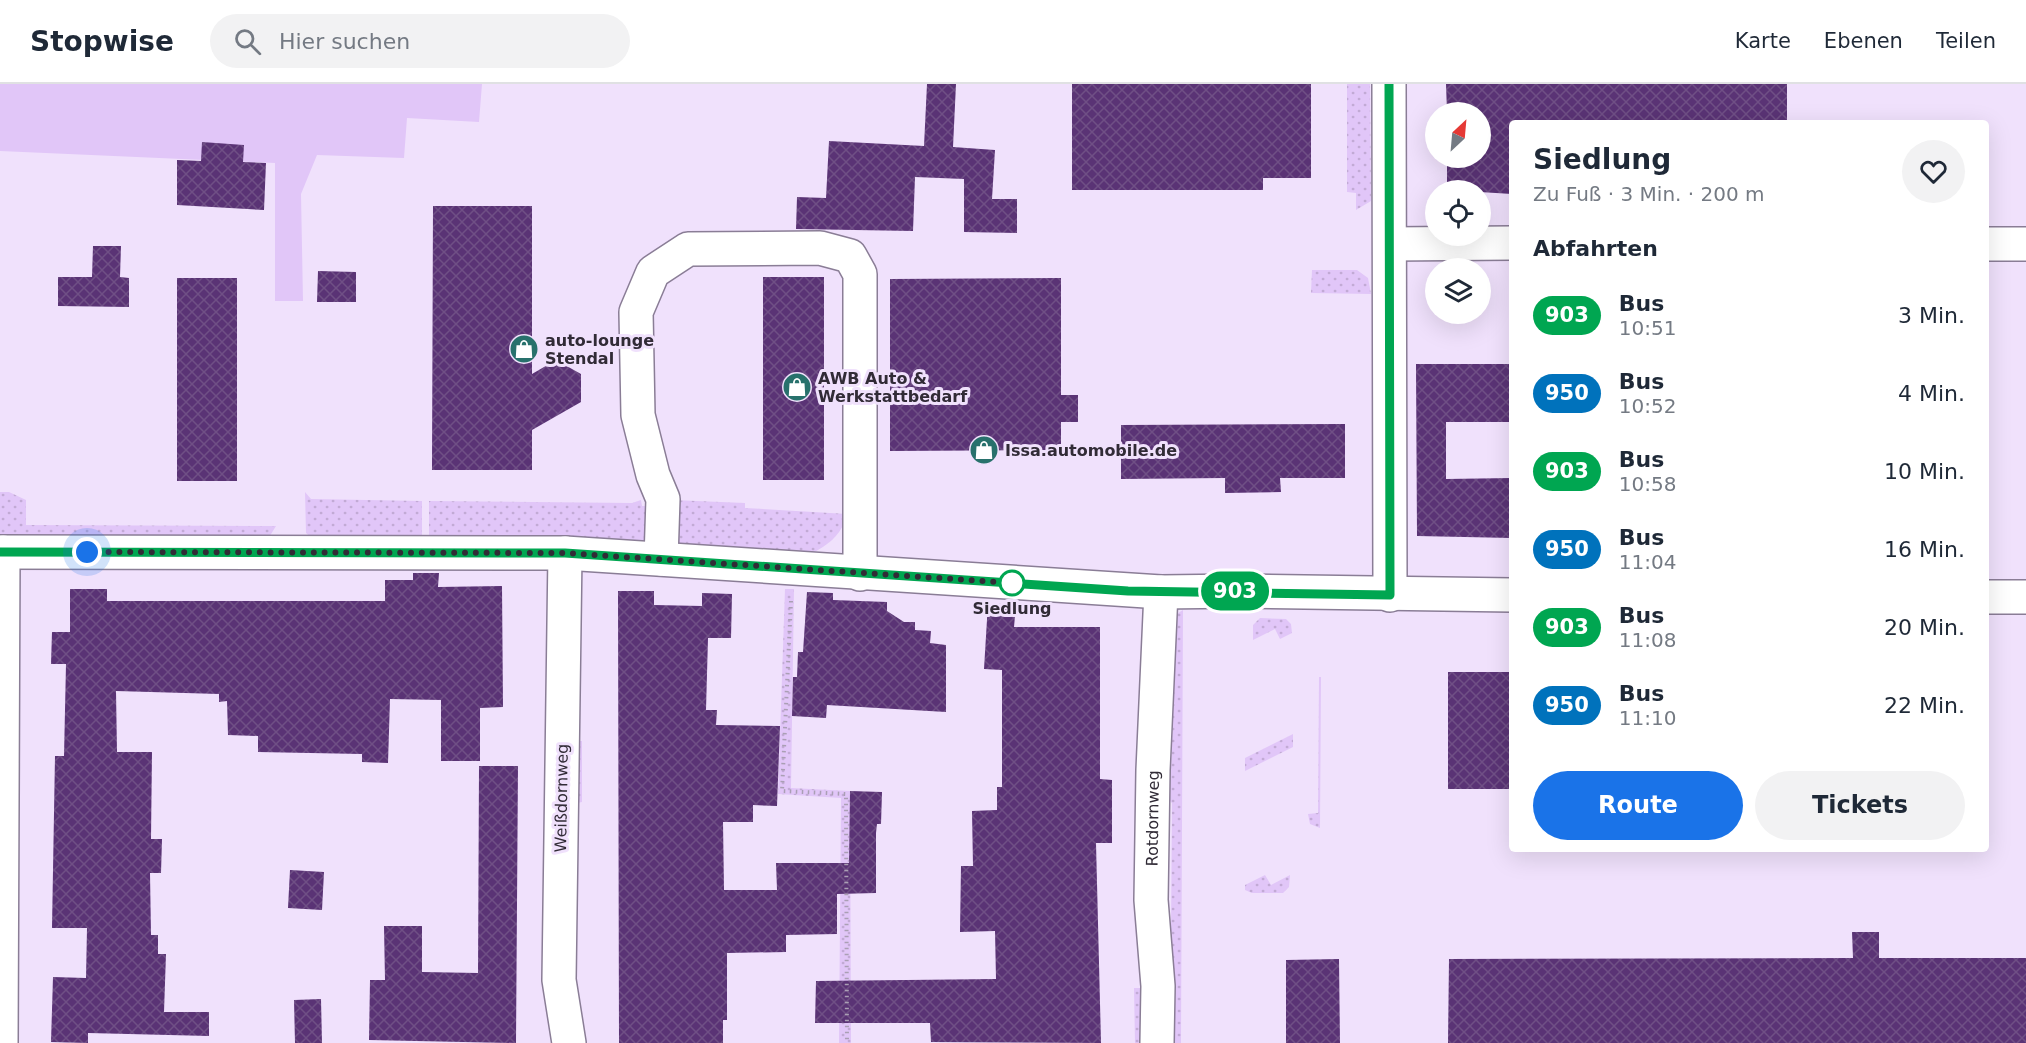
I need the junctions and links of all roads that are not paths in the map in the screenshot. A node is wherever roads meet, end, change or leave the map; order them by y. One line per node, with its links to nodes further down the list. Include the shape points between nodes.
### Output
1 (1389, 84): 4 (street)
2 (1509, 243): 4 (street)
3 (1989, 243): 5 (street)
4 (1390, 244): 11 (street)
5 (2026, 244)
6 (2, 552): 7 (street); 15 (street)
7 (565, 553): 8 (street); 16 (street, Weißdornweg, via 559,980)
8 (661, 559): 9 (street); 9 (street, via 663,499 652,475 638,415 636,312 653,272 688,249 820,248 850,256 860,274)
9 (860, 574): 10 (street)
10 (1161, 592): 11 (street); 17 (street, Rotdornweg, via 1151,900 1158,986)
11 (1390, 595): 12 (street)
12 (1509, 595)
13 (1989, 597): 14 (street)
14 (2026, 597)
15 (1, 1043)
16 (569, 1043)
17 (1157, 1043)

